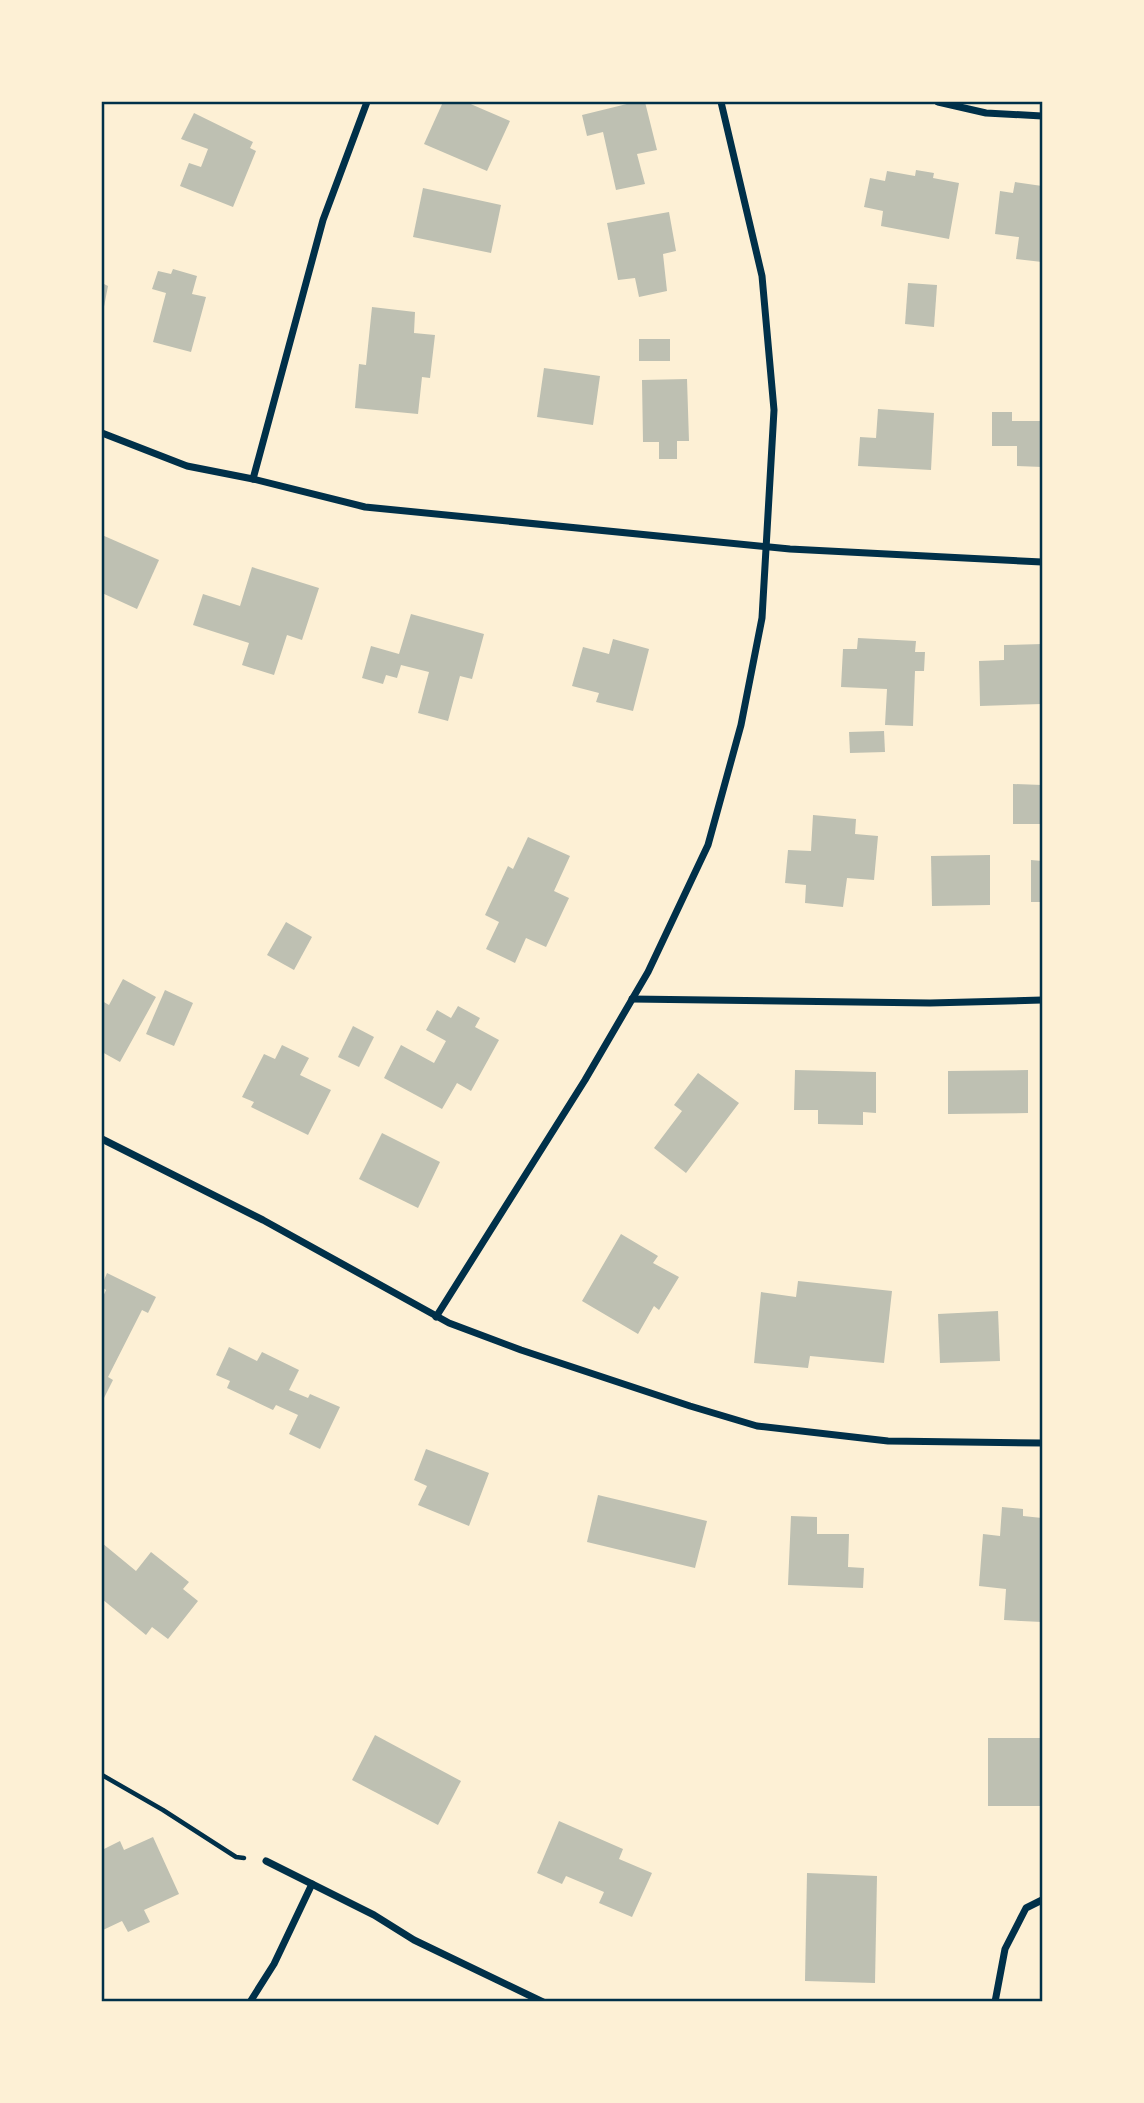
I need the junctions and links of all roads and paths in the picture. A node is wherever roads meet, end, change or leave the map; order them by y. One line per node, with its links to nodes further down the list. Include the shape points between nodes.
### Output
1 (367, 102): 6 (street, via 323,220)
2 (721, 102): 7 (street, via 763,288 774,410)
3 (938, 102): 4 (street, via 986,113)
4 (1042, 116)
5 (102, 433): 6 (street, via 187,466)
6 (253, 480): 7 (street, via 365,507)
7 (766, 547): 8 (street); 9 (street, via 762,618 741,725 708,845)
8 (1042, 562)
9 (632, 999): 10 (street); 12 (street)
10 (1042, 1000)
11 (102, 1139): 12 (street, via 263,1220)
12 (436, 1317): 13 (street, via 521,1350 757,1426 888,1441)
13 (1042, 1443)
14 (102, 1775): 15 (path, via 236,1857)
15 (266, 1861): 16 (street)
16 (312, 1884): 18 (street, via 274,1964); 19 (street, via 414,1940)
17 (1042, 1900): 20 (street, via 1026,1908 1005,1949)
18 (250, 2001)
19 (543, 2001)
20 (995, 2001)

